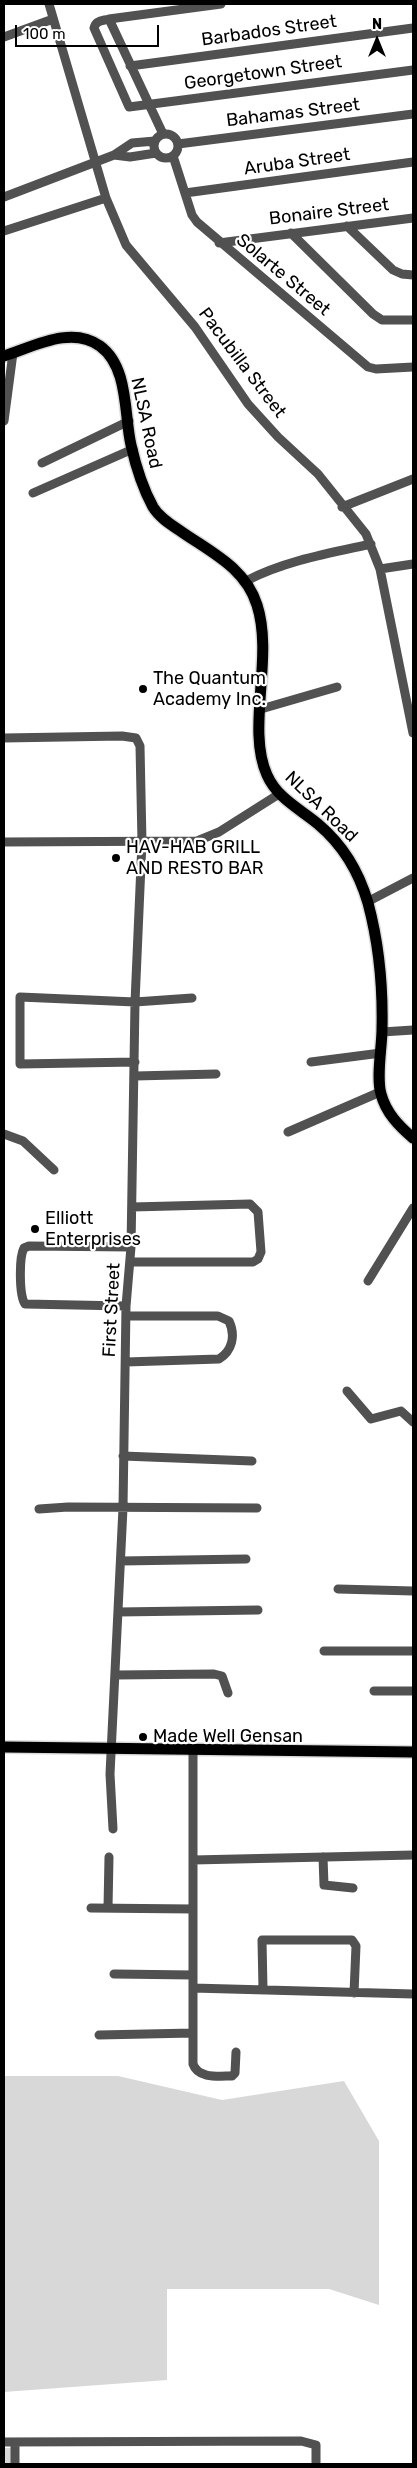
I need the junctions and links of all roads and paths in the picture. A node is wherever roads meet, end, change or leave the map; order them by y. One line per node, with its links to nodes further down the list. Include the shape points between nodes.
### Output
1 (49, 4): 3 (street, Pacubilla Street)
2 (221, 4): 4 (street)
3 (53, 19): 6 (street); 17 (street, Pacubilla Street)
4 (109, 19): 7 (street); 9 (street, Georgetown Street, via 98,21 94,28 126,102 130,107)
5 (413, 28): 7 (street, Barbados Street)
6 (4, 37)
7 (130, 66): 9 (street)
8 (413, 70): 9 (street, Georgetown Street)
9 (147, 105): 11 (street)
10 (413, 114): 13 (street, Bahamas Street)
11 (163, 134): 12 (street); 13 (street, via 172,136)
12 (155, 140): 14 (street); 15 (street, via 132,143)
13 (178, 144): 16 (street)
14 (156, 153): 15 (street, via 130,158); 16 (street, via 162,158)
15 (114, 155): 17 (street)
16 (173, 156): 19 (street, Solarte Street)
17 (95, 161): 20 (street); 21 (street, Pacubilla Street)
18 (413, 162): 19 (street, Aruba Street)
19 (185, 193): 26 (street, Solarte Street, via 192,215)
20 (4, 197)
21 (106, 198): 24 (street); 37 (street, Pacubilla Street, via 132,254 195,327 248,404 318,474)
22 (413, 218): 23 (street, Bonaire Street)
23 (347, 226): 25 (street, Bonaire Street); 27 (street, via 393,270)
24 (4, 231)
25 (291, 234): 26 (street, Bonaire Street); 28 (street, via 373,314 382,320)
26 (219, 243): 30 (street, Solarte Street, via 368,367)
27 (413, 275)
28 (413, 320)
29 (8, 355): 31 (street); 32 (main road, NLSA Road, via 58,339 80,339 100,346 109,355 122,385)
30 (413, 367)
31 (4, 421)
32 (129, 421): 33 (main road, NLSA Road); 34 (street)
33 (132, 449): 36 (street); 41 (main road, NLSA Road, via 139,480 158,514 232,567)
34 (42, 463)
35 (413, 479): 37 (street)
36 (34, 493)
37 (342, 507): 38 (street, Pacubilla Street)
38 (371, 544): 40 (street, Pacubilla Street); 41 (street, via 316,556)
39 (413, 564): 40 (street)
40 (380, 570): 44 (street, Pacubilla Street)
41 (246, 581): 43 (main road, NLSA Road, via 258,606 263,630)
42 (337, 687): 43 (street)
43 (261, 709): 46 (main road, NLSA Road, via 260,740 265,772)
44 (413, 733)
45 (4, 738): 48 (street, First Street, via 136,738 140,746)
46 (279, 794): 48 (street, via 208,838 186,842); 50 (main road, NLSA Road, via 317,823 342,848 358,876)
47 (4, 842): 48 (street)
48 (142, 842): 52 (street, First Street)
49 (413, 878): 50 (street)
50 (367, 902): 54 (main road, NLSA Road, via 380,974)
51 (192, 998): 52 (street)
52 (135, 1002): 56 (street, First Street); 56 (street, via 20,997 20,1064)
53 (413, 1030): 54 (street)
54 (382, 1032): 55 (main road, NLSA Road)
55 (381, 1053): 57 (street); 60 (main road, NLSA Road)
56 (135, 1062): 59 (street, First Street)
57 (311, 1062)
58 (216, 1074): 59 (street)
59 (135, 1076): 65 (street, First Street)
60 (380, 1092): 61 (street); 63 (main road, NLSA Road, via 389,1113)
61 (288, 1132)
62 (4, 1134): 64 (street, via 23,1141)
63 (413, 1138)
64 (54, 1170)
65 (132, 1207): 67 (street, First Street); 68 (street, via 250,1204 258,1212 261,1252 258,1260 253,1262)
66 (413, 1208): 69 (street)
67 (131, 1247): 68 (street, First Street); 70 (street, via 29,1246 24,1248 21,1258 21,1295 25,1304)
68 (130, 1262): 70 (street, First Street)
69 (368, 1281)
70 (126, 1306): 71 (street, First Street)
71 (126, 1316): 72 (street, First Street); 72 (street, via 218,1316 229,1321 232,1345 218,1359)
72 (126, 1362): 75 (street, First Street)
73 (347, 1391): 74 (street, via 371,1419 401,1411)
74 (413, 1422)
75 (123, 1456): 76 (street); 77 (street, First Street)
76 (252, 1461)
77 (123, 1508): 78 (street); 79 (street); 81 (street, First Street)
78 (257, 1508)
79 (38, 1509)
80 (246, 1559): 81 (street)
81 (121, 1561): 85 (street, First Street)
82 (338, 1589): 83 (street)
83 (413, 1591)
84 (258, 1610): 85 (street)
85 (118, 1612): 88 (street, First Street)
86 (413, 1651): 87 (street)
87 (324, 1652)
88 (116, 1675): 91 (street, via 214,1674 225,1680); 93 (street, First Street)
89 (374, 1691): 90 (street)
90 (413, 1691)
91 (228, 1693)
92 (4, 1747): 93 (main road)
93 (111, 1749): 94 (main road); 96 (street, First Street)
94 (193, 1750): 95 (main road); 100 (street)
95 (413, 1752)
96 (113, 1829)
97 (413, 1855): 99 (street)
98 (109, 1857): 103 (street)
99 (323, 1857): 100 (street); 101 (street, via 324,1885)
100 (193, 1860): 104 (street)
101 (353, 1888)
102 (91, 1908): 103 (street)
103 (108, 1908): 104 (street)
104 (193, 1909): 106 (street)
105 (114, 1974): 106 (street)
106 (193, 1975): 107 (street)
107 (193, 1988): 108 (street); 111 (street)
108 (263, 1989): 109 (street); 109 (street, via 262,1940 352,1940 356,1946)
109 (354, 1994): 110 (street)
110 (413, 1994)
111 (193, 2033): 112 (street); 113 (street, via 193,2064 201,2074 232,2076)
112 (99, 2035)
113 (236, 2052)
114 (4, 2442): 115 (street)
115 (15, 2442): 116 (street); 117 (street, via 301,2441 316,2445)
116 (15, 2464)
117 (316, 2464)

